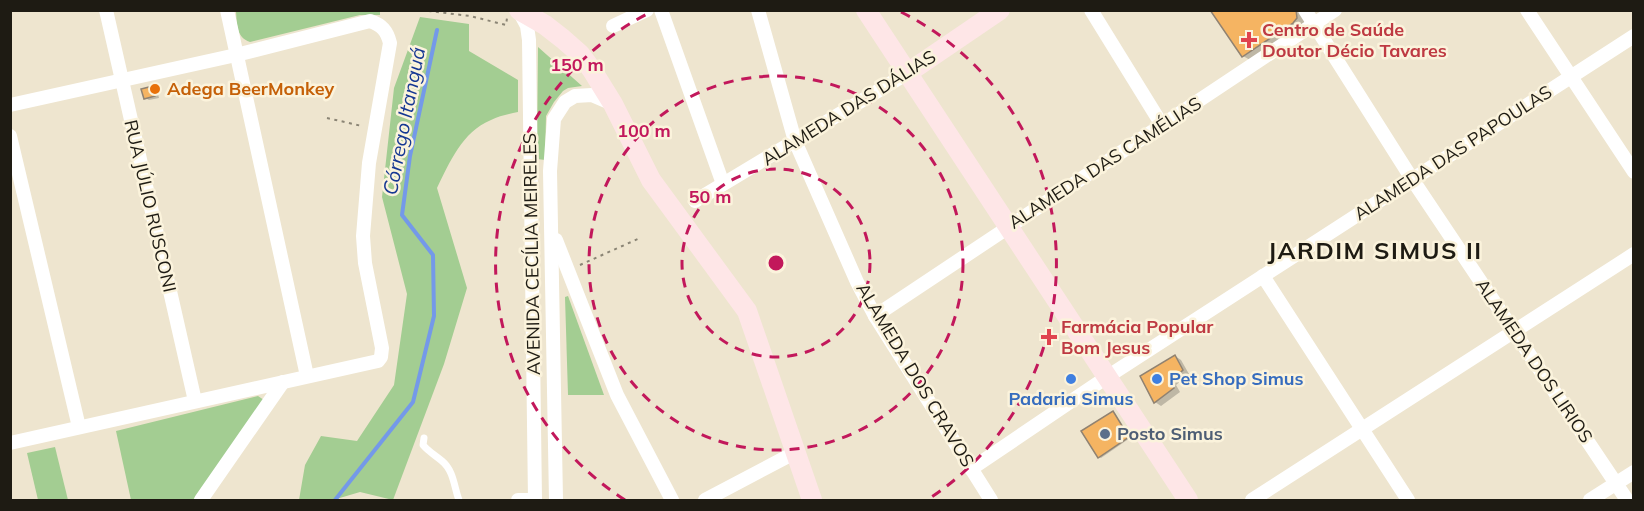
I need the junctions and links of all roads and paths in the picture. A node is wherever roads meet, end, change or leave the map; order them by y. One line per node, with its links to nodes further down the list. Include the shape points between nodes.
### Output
1 (106, 10): 21 (street, RUA JÚLIO RUSCONI)
2 (227, 10): 18 (street)
3 (421, 10): 4 (path, via 506,25)
4 (509, 10)
5 (646, 10): 16 (street)
6 (661, 10): 33 (street)
7 (758, 10): 28 (street, ALAMEDA DOS CRAVOS)
8 (866, 10): 19 (main road)
9 (1000, 10): 19 (main road, ALAMEDA DAS DÁLIAS)
10 (1090, 10): 25 (street)
11 (1305, 10): 15 (street, ALAMEDA DOS LIRIOS)
12 (1335, 10): 15 (street, ALAMEDA DAS CAMÉLIAS)
13 (1527, 10): 20 (street)
14 (519, 11): 22 (main road, via 545,25 580,54); 29 (street, AVENIDA CECÍLIA MEIRELES, via 529,32)
15 (1314, 24): 25 (street, ALAMEDA DAS CAMÉLIAS); 32 (street, ALAMEDA DOS LIRIOS)
16 (613, 26)
17 (1634, 36): 20 (street, ALAMEDA DAS PAPOULAS)
18 (236, 55): 21 (street); 26 (street, via 370,21 383,27 390,44); 43 (street)
19 (906, 74): 28 (street, ALAMEDA DAS DÁLIAS); 35 (main road)
20 (1571, 77): 31 (street); 32 (street, ALAMEDA DAS PAPOULAS)
21 (121, 79): 23 (street); 46 (street, RUA JÚLIO RUSCONI)
22 (613, 104): 30 (street, via 592,95 575,96 566,102 554,119); 51 (main road, via 651,180 747,311)
23 (10, 105)
24 (327, 117): 26 (path)
25 (1162, 125): 35 (street, ALAMEDA DAS CAMÉLIAS)
26 (376, 129): 43 (street, via 363,236 381,357 378,361)
27 (10, 136): 47 (street)
28 (795, 141): 33 (street, ALAMEDA DAS DÁLIAS); 41 (street, ALAMEDA DOS CRAVOS)
29 (531, 170): 30 (street); 55 (street, AVENIDA CECÍLIA MEIRELES)
30 (550, 171): 36 (street)
31 (1634, 172)
32 (1412, 179): 40 (street, ALAMEDA DAS PAPOULAS); 42 (street, ALAMEDA DOS LIRIOS)
33 (723, 184): 34 (street, ALAMEDA DAS DÁLIAS)
34 (695, 201)
35 (1007, 228): 41 (street, ALAMEDA DAS CAMÉLIAS); 44 (main road)
36 (552, 229): 39 (street); 59 (street)
37 (640, 238): 39 (path)
38 (1634, 254): 42 (street)
39 (567, 271): 60 (street, via 617,395)
40 (1263, 276): 44 (street, ALAMEDA DAS PAPOULAS); 48 (street)
41 (875, 316): 52 (street, ALAMEDA DOS CRAVOS)
42 (1514, 330): 48 (street); 54 (street, ALAMEDA DOS LIRIOS)
43 (307, 376): 45 (street)
44 (1107, 377): 52 (street, ALAMEDA DAS PAPOULAS); 64 (main road)
45 (283, 382): 46 (street); 56 (street)
46 (195, 401): 47 (street)
47 (79, 427): 50 (street)
48 (1361, 430): 65 (street); 66 (street)
49 (424, 438): 57 (lane, via 423,445 443,461 452,475)
50 (10, 442)
51 (796, 452): 61 (street); 62 (main road)
52 (971, 469): 63 (street, ALAMEDA DOS CRAVOS)
53 (1634, 472): 54 (street)
54 (1615, 484): 67 (street); 68 (street, ALAMEDA DOS LIRIOS)
55 (535, 500): 58 (street)
56 (201, 501)
57 (459, 501)
58 (518, 501)
59 (556, 501)
60 (672, 501)
61 (705, 501)
62 (812, 501)
63 (991, 501)
64 (1188, 501)
65 (1252, 501)
66 (1408, 501)
67 (1590, 501)
68 (1627, 501)

